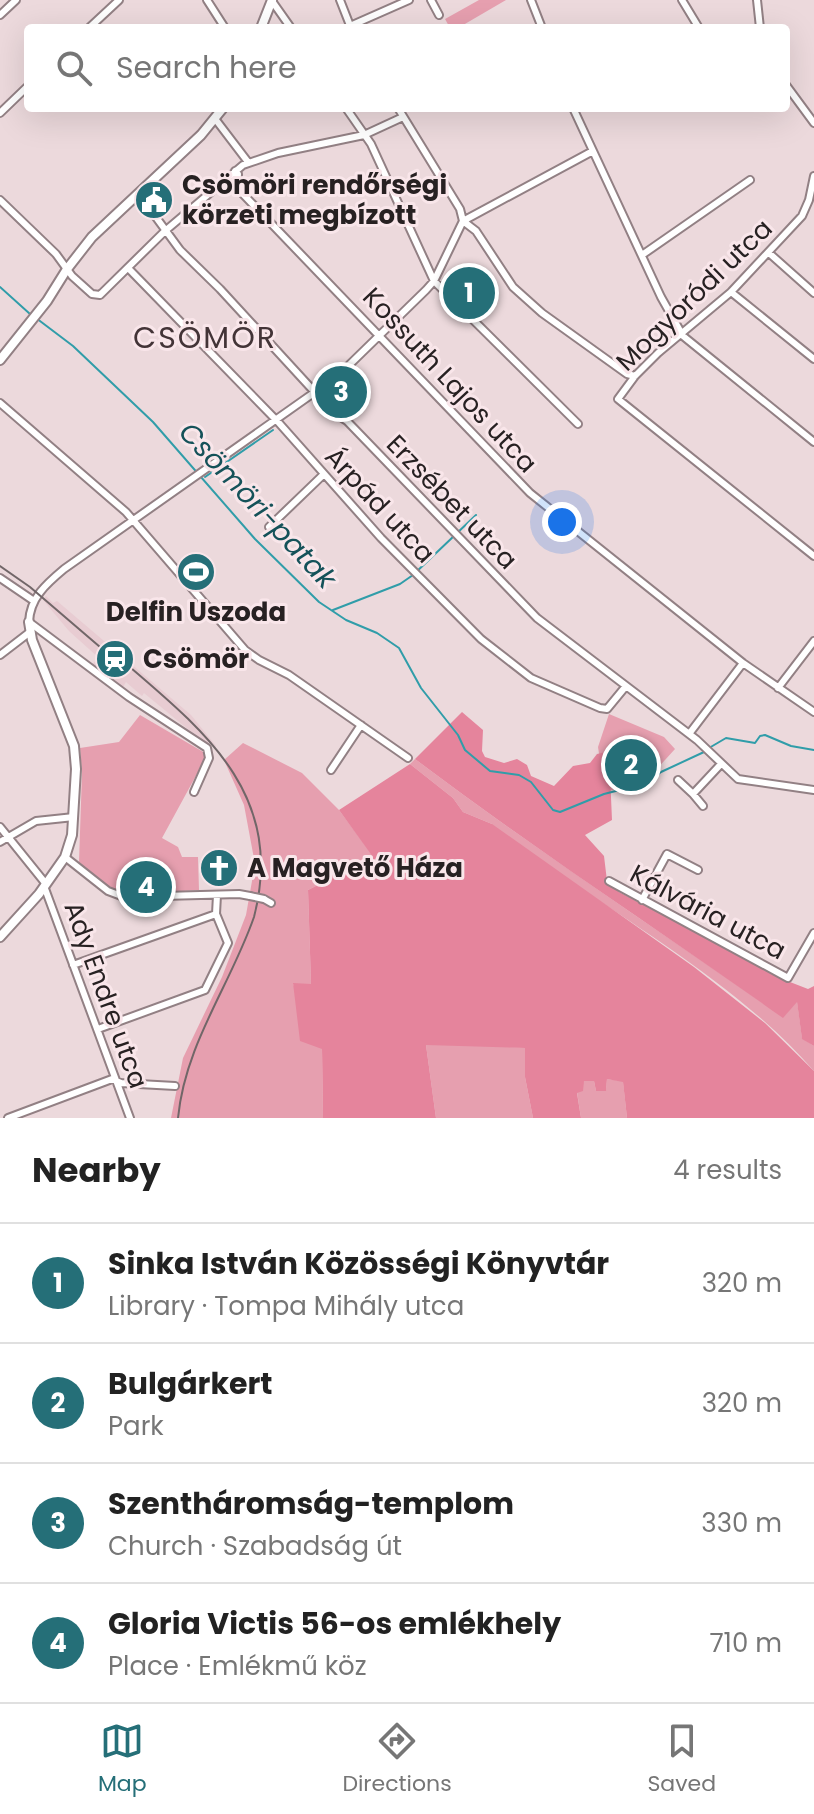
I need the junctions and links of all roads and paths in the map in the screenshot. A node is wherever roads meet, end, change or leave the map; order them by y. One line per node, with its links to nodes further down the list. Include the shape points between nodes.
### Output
1 (119, 0): 13 (street)
2 (207, 0): 14 (street)
3 (340, 0): 17 (street)
4 (409, 0): 18 (street)
5 (431, 0): 12 (street)
6 (531, 0): 19 (street)
7 (682, 0): 20 (street)
8 (757, 0): 21 (street)
9 (11, 1): 11 (street)
10 (272, 1): 15 (street); 16 (street)
11 (0, 15)
12 (439, 15)
13 (93, 24)
14 (222, 24)
15 (263, 24)
16 (288, 24)
17 (349, 24)
18 (357, 24)
19 (540, 24)
20 (697, 24)
21 (760, 24)
22 (24, 90): 28 (street)
23 (790, 90): 31 (street)
24 (221, 112): 30 (street)
25 (349, 112): 32 (street)
26 (400, 112): 29 (street)
27 (575, 112): 33 (street)
28 (0, 113)
29 (403, 117): 32 (street); 40 (street)
30 (216, 120): 34 (street); 38 (street)
31 (814, 123)
32 (364, 135): 34 (street); 46 (street)
33 (591, 152): 40 (street); 43 (street)
34 (248, 162): 35 (street)
35 (235, 171): 41 (street); 50 (street, Kossuth Lajos utca, via 241,192)
36 (814, 176): 42 (street, Mogyoródi utca, via 802,216)
37 (750, 180): 43 (street)
38 (139, 194): 41 (street, Erzsébet utca); 44 (street, via 92,237)
39 (0, 200): 44 (street)
40 (463, 221): 46 (street); 53 (street, via 526,300 582,344)
41 (165, 231): 45 (street); 54 (street, Erzsébet utca)
42 (769, 253): 47 (street, Mogyoródi utca); 48 (street)
43 (642, 255): 49 (street)
44 (67, 269): 45 (street, via 97,295); 52 (street)
45 (129, 269): 56 (street, Árpád utca)
46 (434, 281): 50 (street); 57 (street)
47 (731, 292): 49 (street, Mogyoródi utca); 51 (street)
48 (814, 293)
49 (681, 331): 53 (street, Mogyoródi utca); 58 (street)
50 (381, 335): 54 (street); 69 (street, Kossuth Lajos utca, via 530,493)
51 (814, 359)
52 (0, 360)
53 (635, 376): 62 (street, Mogyoródi utca, via 618,399)
54 (315, 392): 56 (street); 70 (street, Erzsébet utca, via 537,618)
55 (0, 403): 60 (street)
56 (275, 420): 59 (street, Árpád utca); 60 (street)
57 (578, 424)
58 (814, 442)
59 (323, 475): 61 (street); 70 (street, Árpád utca, via 481,639 531,678 607,709)
60 (133, 519): 64 (street, via 64,569); 73 (street, via 245,650)
61 (269, 527)
62 (814, 556)
63 (0, 578): 64 (street)
64 (34, 601): 65 (street)
65 (29, 622): 66 (street); 80 (street, via 207,748 209,758)
66 (30, 632): 68 (street); 83 (street, via 74,746)
67 (814, 641): 71 (street)
68 (0, 655)
69 (743, 663): 71 (street, Kossuth Lajos utca); 74 (street)
70 (626, 686): 74 (street, Erzsébet utca)
71 (778, 688): 72 (street, Kossuth Lajos utca)
72 (814, 712)
73 (361, 725): 75 (street); 77 (street)
74 (689, 734): 76 (street, Erzsébet utca)
75 (408, 758)
76 (721, 764): 79 (street, via 738,779); 81 (street)
77 (331, 770)
78 (678, 780): 81 (street)
79 (814, 790)
80 (194, 792)
81 (693, 794): 82 (street)
82 (703, 806)
83 (74, 817): 85 (street, via 36,821); 87 (street)
84 (0, 827): 85 (street, Ady Endre utca)
85 (8, 837): 86 (street); 90 (street, Ady Endre utca)
86 (0, 842)
87 (65, 857): 90 (street); 91 (street, via 108,891 124,897)
88 (698, 870): 92 (street, via 667,854)
89 (609, 881): 92 (street, Kálvária utca)
90 (45, 885): 96 (street); 97 (street, Ady Endre utca)
91 (217, 895): 93 (street, bridge); 94 (street)
92 (642, 900): 95 (street, Kálvária utca, via 788,978)
93 (271, 903)
94 (216, 914): 97 (street); 98 (street, via 228,943 205,990)
95 (814, 933)
96 (0, 937)
97 (73, 965): 98 (street, Ady Endre utca)
98 (98, 1029): 99 (street, Ady Endre utca)
99 (116, 1081): 100 (street); 101 (street); 102 (street, Ady Endre utca)
100 (175, 1086)
101 (8, 1118)
102 (130, 1118)

